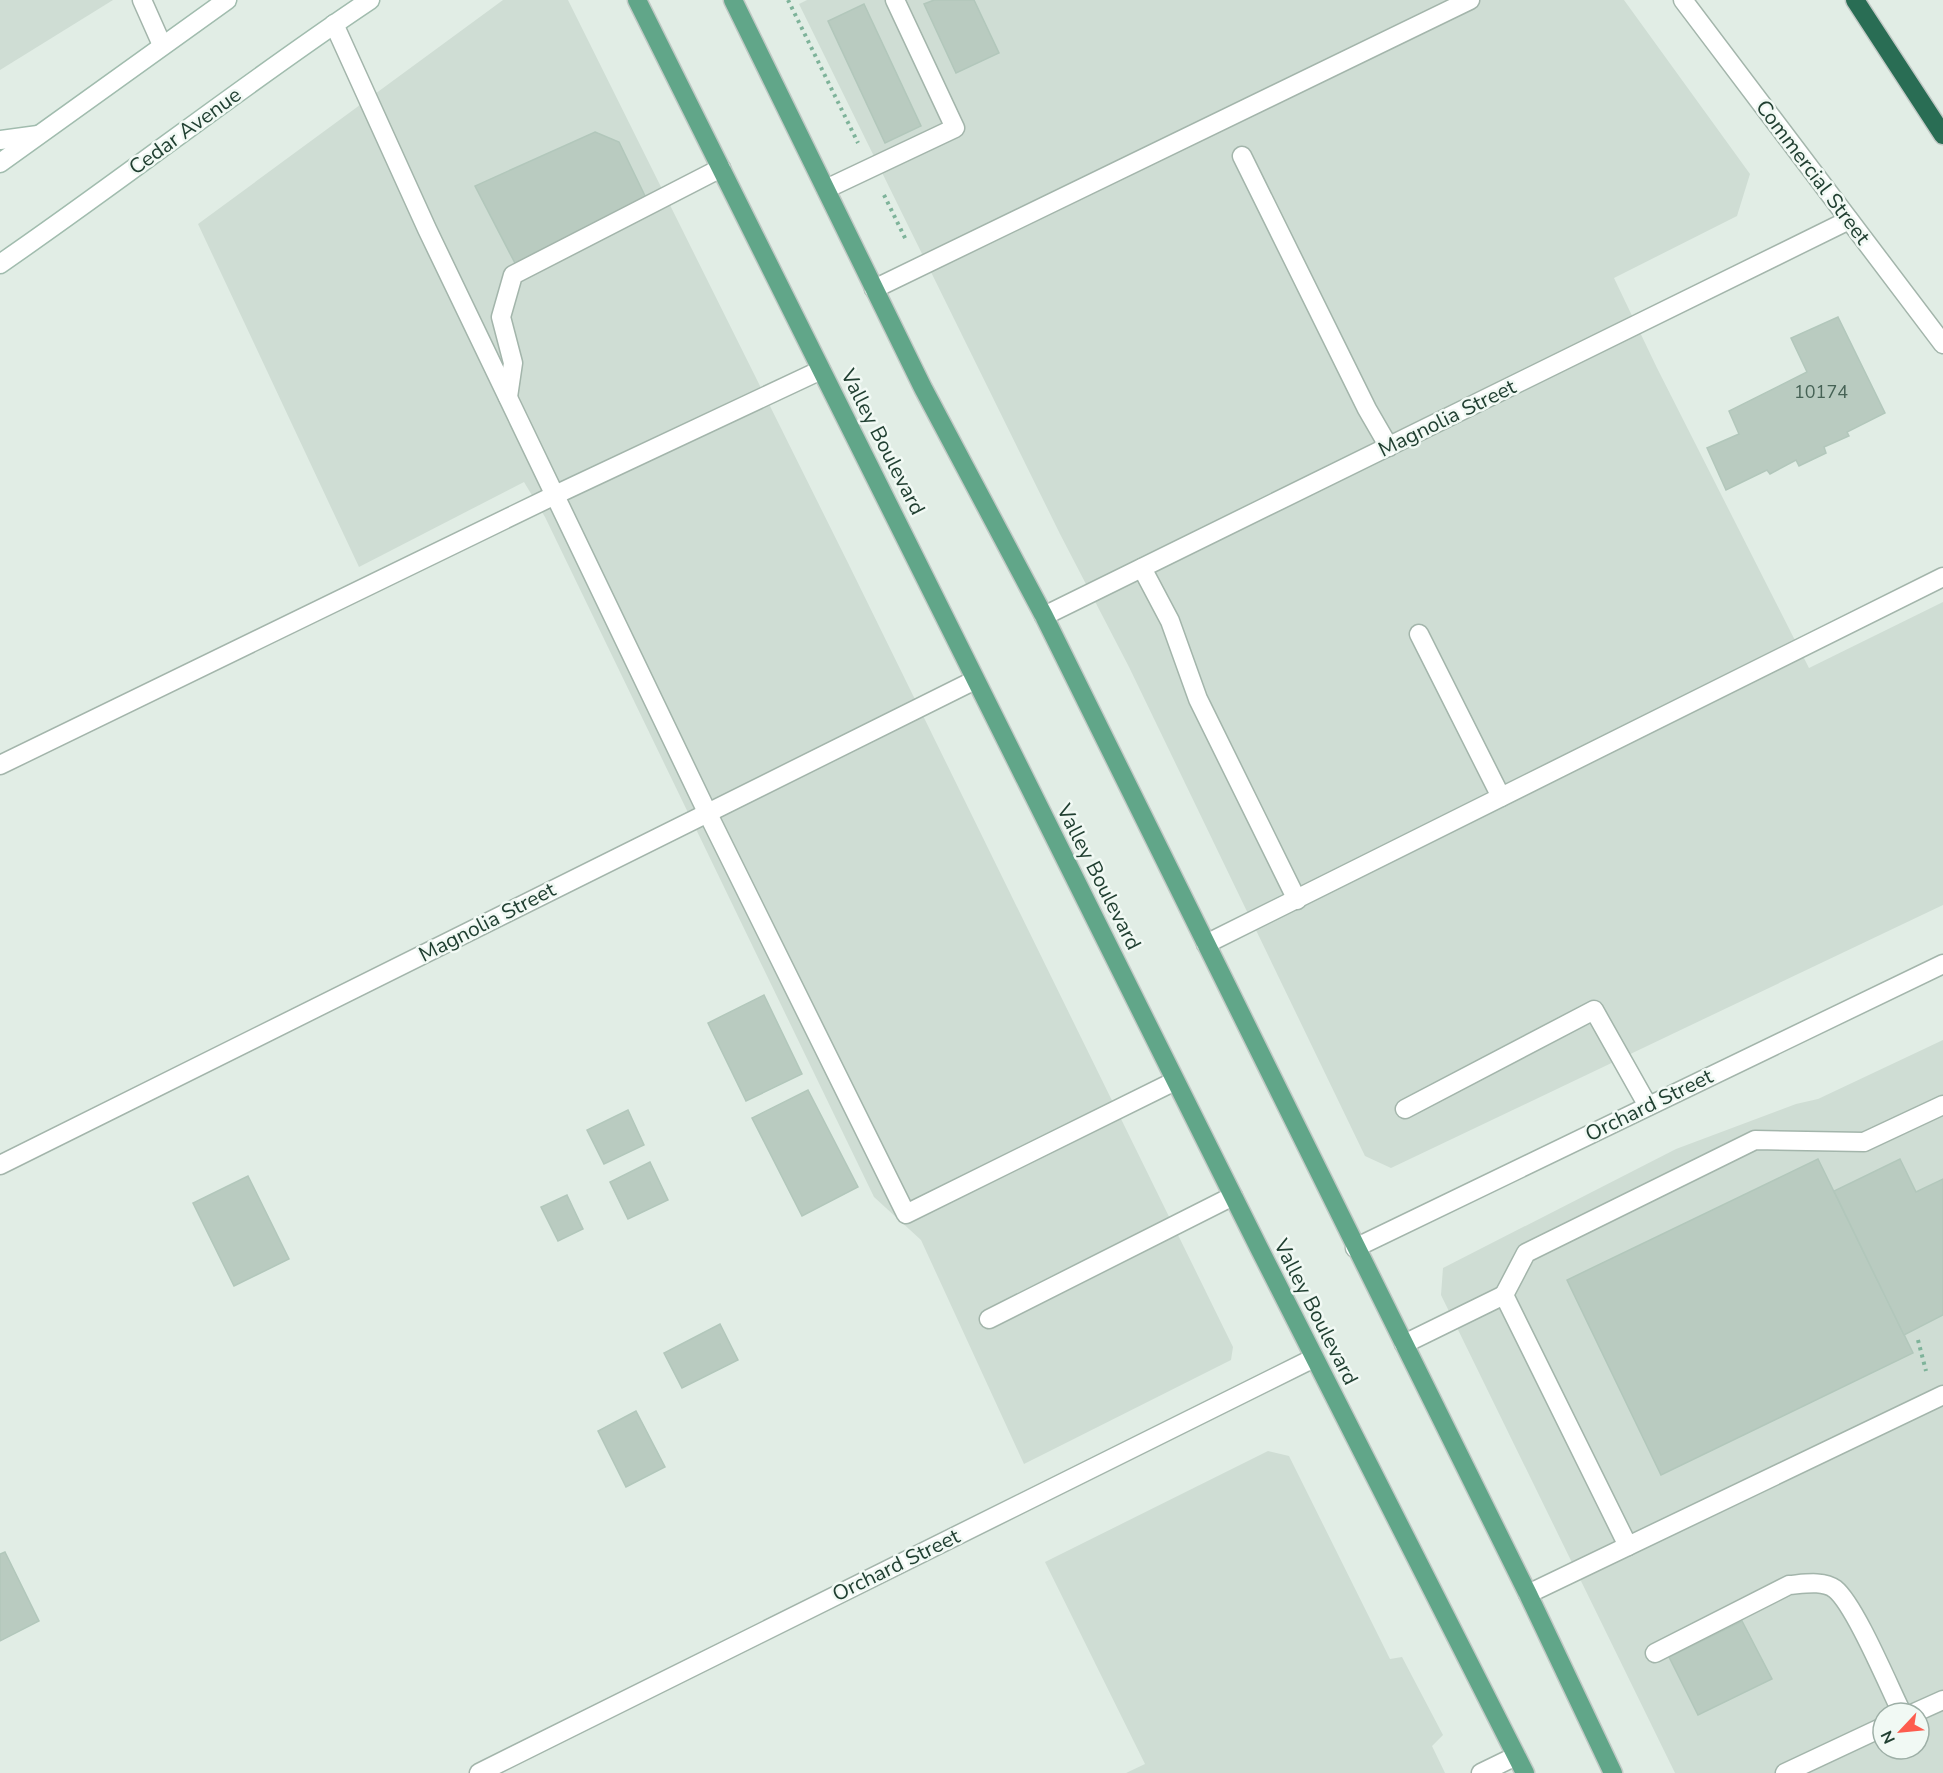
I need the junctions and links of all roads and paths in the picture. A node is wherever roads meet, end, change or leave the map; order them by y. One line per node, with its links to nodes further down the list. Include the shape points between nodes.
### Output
1 (142, 0): 12 (street)
2 (227, 0): 12 (street)
3 (370, 0): 11 (street, Cedar Avenue)
4 (637, 0): 18 (main road, Valley Boulevard)
5 (733, 0): 20 (main road)
6 (788, 0): 19 (path)
7 (895, 0): 19 (street, via 956,128)
8 (1470, 0): 24 (street)
9 (1683, 0): 21 (street, Commercial Street)
10 (1855, 0): 14 (highway)
11 (334, 24): 23 (street, Cedar Avenue); 27 (street)
12 (162, 45): 13 (street)
13 (40, 135): 15 (street); 17 (street)
14 (1943, 135)
15 (0, 140)
16 (1242, 156): 28 (street)
17 (0, 163)
18 (721, 168): 26 (main road, Valley Boulevard); 27 (street, via 513,275 501,317 513,363)
19 (870, 168): 20 (street); 22 (path)
20 (825, 189): 24 (main road)
21 (1849, 220): 25 (street, Commercial Street); 28 (street, Magnolia Street)
22 (910, 249)
23 (0, 264)
24 (874, 289): 32 (main road)
25 (1943, 344)
26 (821, 370): 29 (street); 34 (main road, Valley Boulevard)
27 (508, 397): 29 (street)
28 (1389, 447): 30 (street, Magnolia Street)
29 (555, 495): 35 (street); 37 (street)
30 (1142, 568): 32 (street, Magnolia Street); 38 (street, via 1170,621 1197,699)
31 (1943, 577): 36 (street)
32 (1044, 616): 39 (main road)
33 (1419, 634): 36 (street)
34 (975, 680): 37 (street, Magnolia Street); 41 (main road, Valley Boulevard)
35 (0, 765)
36 (1502, 797): 38 (street)
37 (707, 812): 41 (street, via 906,1214); 45 (street, Magnolia Street)
38 (1297, 900): 39 (street)
39 (1206, 945): 47 (main road)
40 (1943, 964): 43 (street, Orchard Street)
41 (1175, 1081): 46 (main road, Valley Boulevard)
42 (1943, 1104): 48 (street, via 1864,1142 1755,1140 1527,1253)
43 (1648, 1106): 44 (street, via 1594,1010); 47 (street, Orchard Street)
44 (1404, 1109)
45 (0, 1165)
46 (1233, 1196): 49 (street); 51 (main road, Valley Boulevard)
47 (1355, 1248): 50 (main road)
48 (1504, 1295): 50 (street); 53 (street)
49 (989, 1319)
50 (1404, 1344): 54 (main road)
51 (1314, 1358): 58 (main road, Valley Boulevard); 59 (street, Orchard Street)
52 (1943, 1395): 53 (street)
53 (1628, 1546): 54 (street)
54 (1528, 1594): 62 (main road)
55 (1655, 1653): 56 (street, via 1790,1586 1812,1583 1834,1589 1849,1606)
56 (1896, 1701)
57 (1871, 1733): 63 (street)
58 (1516, 1755): 60 (street); 61 (main road, Valley Boulevard)
59 (478, 1773)
60 (1481, 1773)
61 (1525, 1773)
62 (1612, 1773)
63 (1785, 1773)

